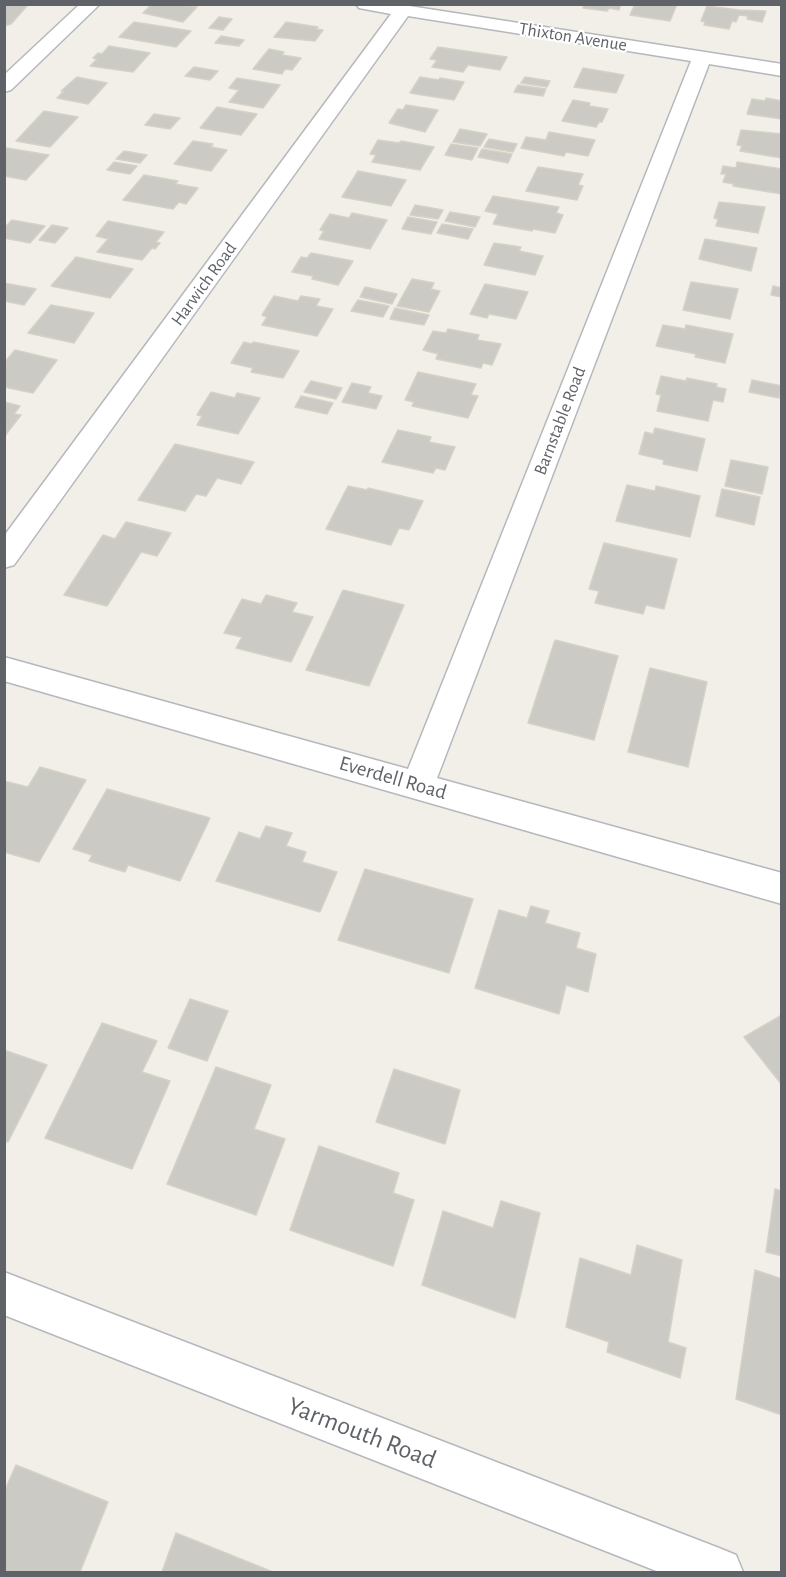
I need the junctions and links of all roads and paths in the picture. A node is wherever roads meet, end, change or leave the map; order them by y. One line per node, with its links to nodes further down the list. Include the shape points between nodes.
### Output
1 (91, 4): 6 (street)
2 (365, 4): 3 (street, Thixton Avenue)
3 (402, 10): 4 (street, Thixton Avenue); 7 (street, Harwich Road)
4 (702, 57): 5 (street, Thixton Avenue); 9 (street, Barnstable Road)
5 (782, 70)
6 (4, 86)
7 (4, 558)
8 (4, 669): 9 (street, Everdell Road)
9 (418, 785): 10 (street, Everdell Road)
10 (782, 889)
11 (4, 1293): 12 (street, Yarmouth Road)
12 (719, 1572)

